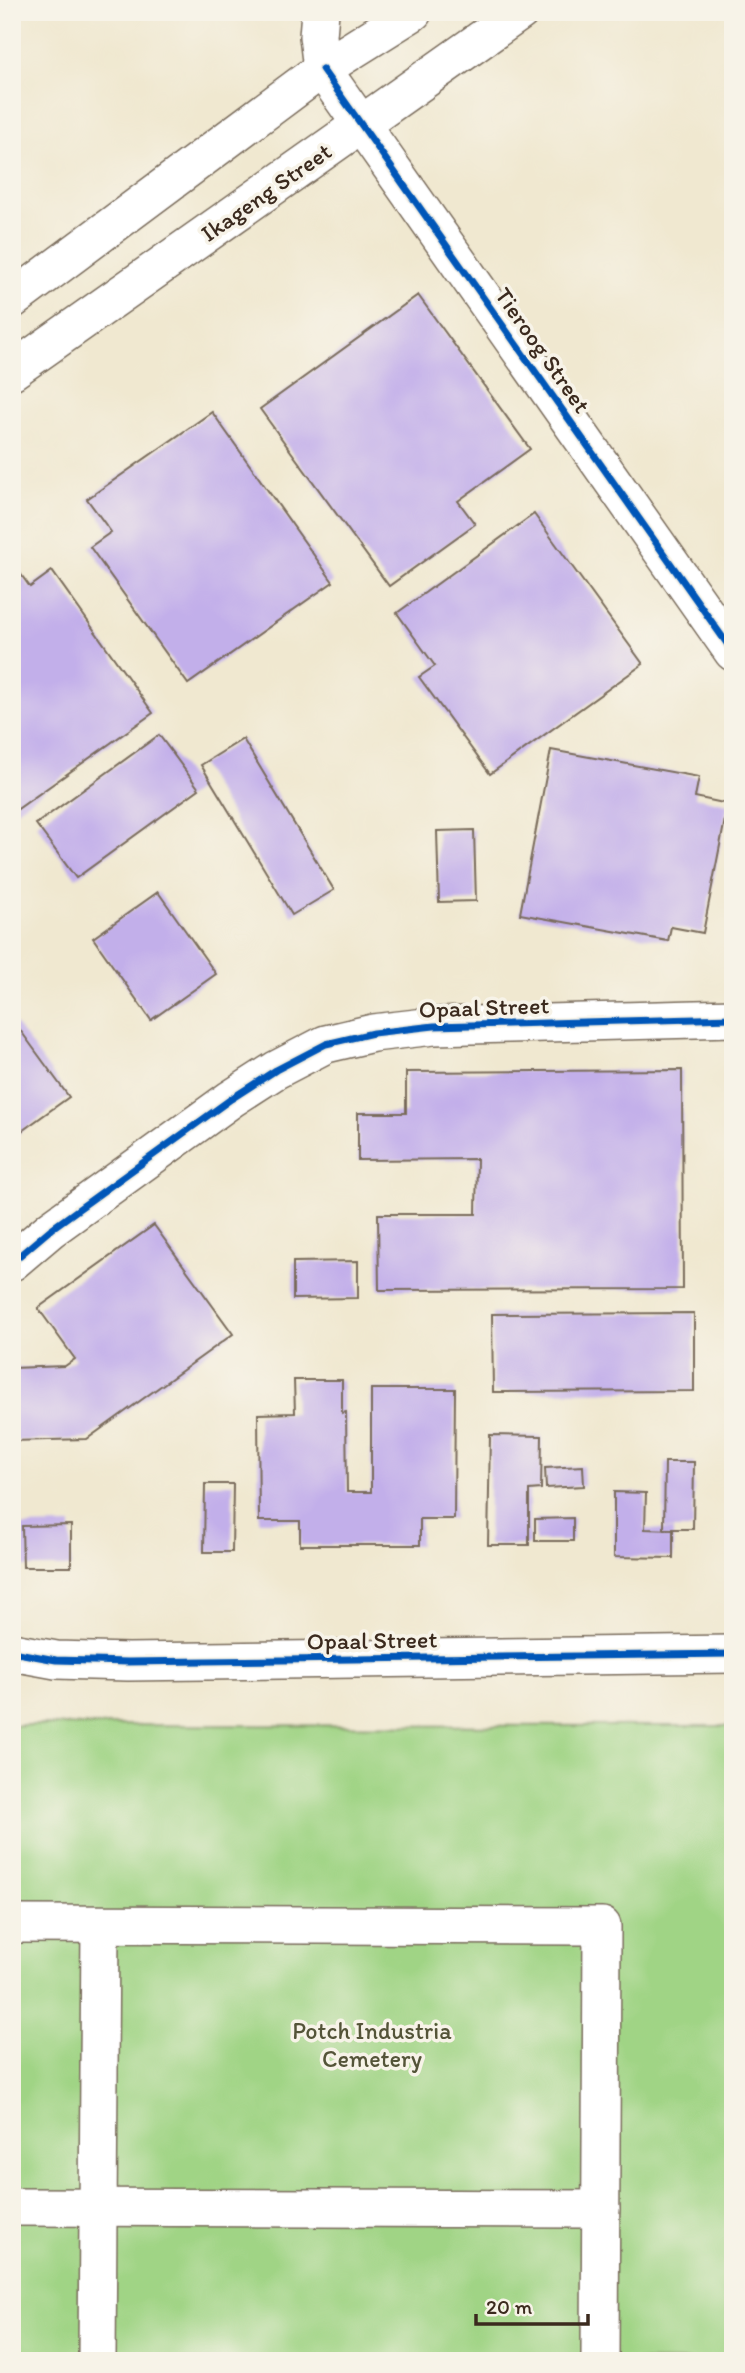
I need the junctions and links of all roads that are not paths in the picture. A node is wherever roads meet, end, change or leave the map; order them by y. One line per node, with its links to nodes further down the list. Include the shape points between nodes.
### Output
1 (320, 12): 4 (street)
2 (413, 12): 4 (street)
3 (520, 12): 5 (street, Ikageng Street)
4 (322, 69): 5 (street, Tieroog Street); 6 (street)
5 (361, 125): 7 (street, Ikageng Street); 8 (street, Tieroog Street)
6 (12, 300)
7 (12, 371)
8 (733, 652)
9 (733, 1018): 10 (street, Opaal Street, via 434,1026 326,1044 231,1099)
10 (12, 1262)
11 (12, 1652): 12 (street, Opaal Street, via 56,1660 128,1662)
12 (733, 1654)
13 (12, 1924): 14 (street)
14 (100, 1925): 16 (street); 17 (street, via 602,1926)
15 (12, 2207): 16 (street)
16 (96, 2208): 17 (street); 18 (street)
17 (601, 2209): 19 (street)
18 (97, 2361)
19 (600, 2361)

